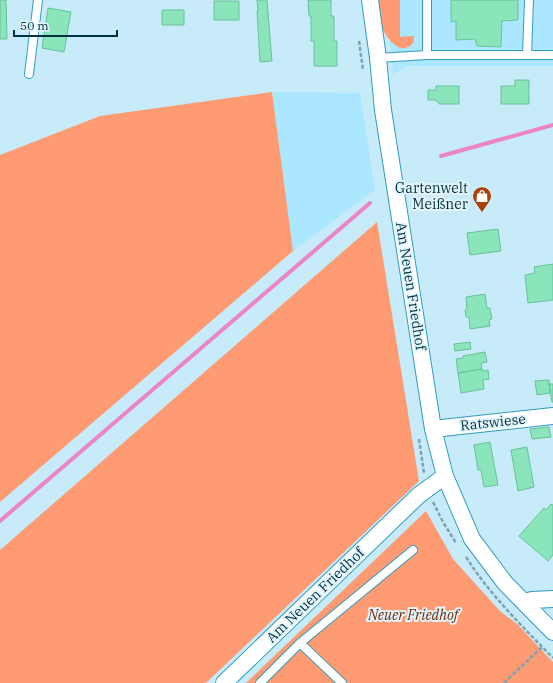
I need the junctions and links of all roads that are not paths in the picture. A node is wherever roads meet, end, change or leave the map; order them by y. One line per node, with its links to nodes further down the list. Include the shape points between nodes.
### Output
1 (38, 0): 9 (lane)
2 (370, 0): 8 (street, Am Neuen Friedhof)
3 (427, 0): 5 (lane)
4 (529, 0): 6 (lane)
5 (427, 55): 6 (lane); 8 (lane)
6 (527, 55): 7 (lane)
7 (553, 55)
8 (378, 58): 11 (street, Am Neuen Friedhof)
9 (29, 74)
10 (553, 416): 11 (street, Ratswiese)
11 (433, 429): 12 (street, Am Neuen Friedhof)
12 (445, 476): 15 (street, Am Neuen Friedhof, via 472,539 505,583); 18 (street, Am Neuen Friedhof, via 419,495)
13 (413, 550): 17 (lane)
14 (553, 599): 15 (street)
15 (524, 602): 16 (street, Am Neuen Friedhof)
16 (553, 632)
17 (300, 643): 19 (lane); 20 (lane)
18 (224, 683)
19 (260, 683)
20 (342, 683)

